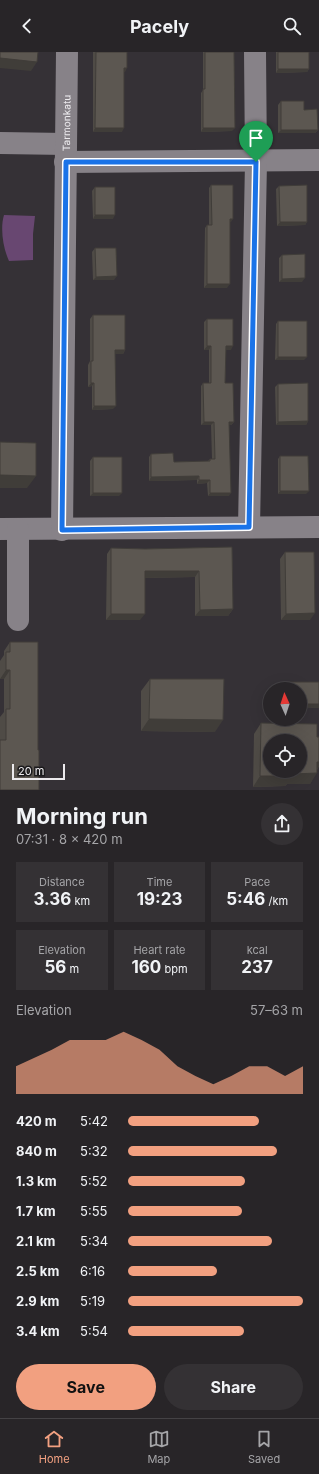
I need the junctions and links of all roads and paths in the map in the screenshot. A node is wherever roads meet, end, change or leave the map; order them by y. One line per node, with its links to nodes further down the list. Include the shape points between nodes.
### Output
1 (67, 52): 4 (street, Tarmonkatu)
2 (255, 52): 6 (street)
3 (0, 143): 4 (street)
4 (66, 153): 6 (street); 10 (street, Tarmonkatu)
5 (319, 160): 6 (street)
6 (256, 162): 7 (street)
7 (249, 527): 8 (street); 10 (street)
8 (319, 527)
9 (9, 529): 10 (street); 11 (street)
10 (62, 530)
11 (18, 620)

